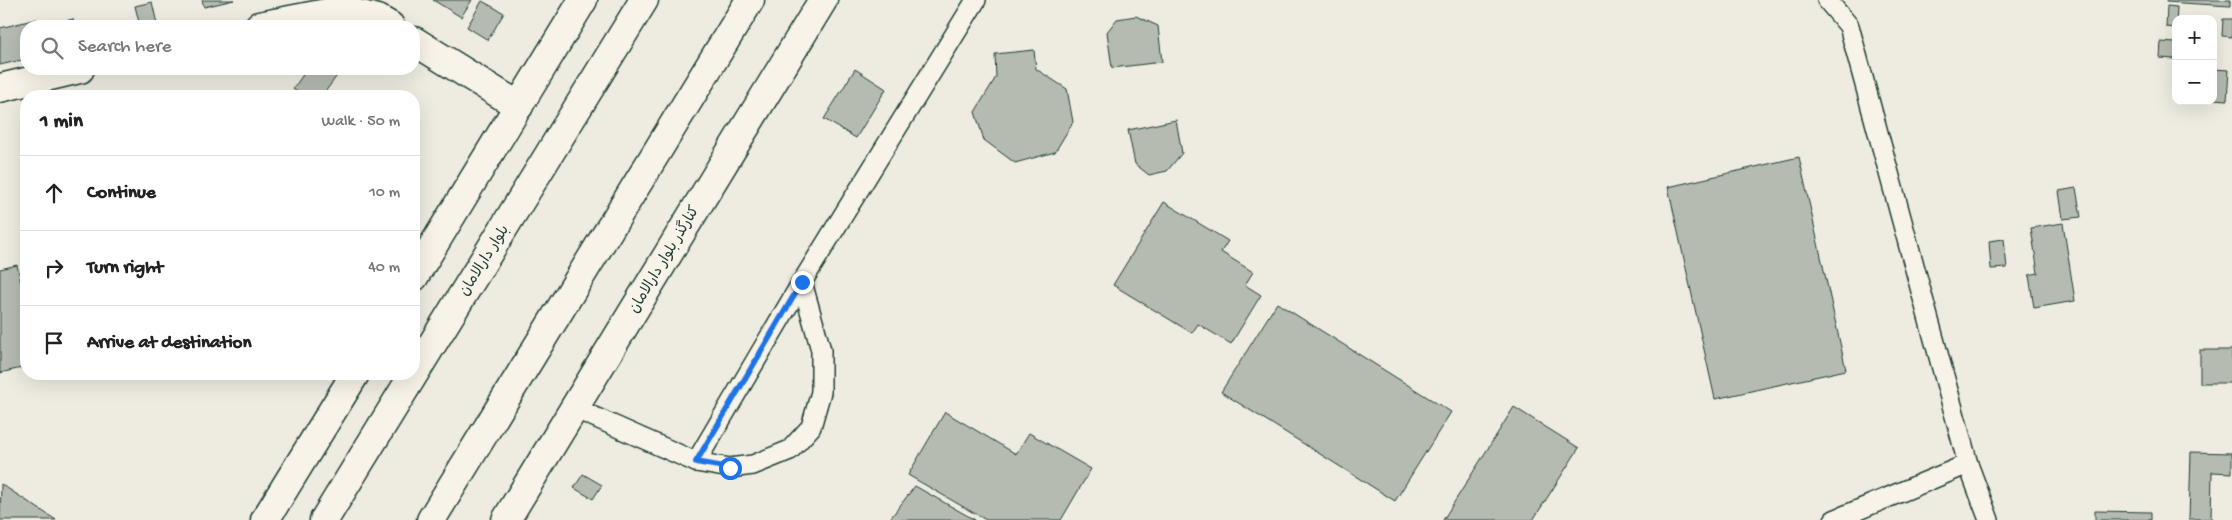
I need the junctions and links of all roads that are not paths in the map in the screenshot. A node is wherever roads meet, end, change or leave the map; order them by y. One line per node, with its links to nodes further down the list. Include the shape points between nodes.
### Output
1 (583, 0): 12 (street)
2 (644, 0): 15 (street, بلوار دارالامان)
3 (750, 0): 23 (street)
4 (823, 0): 18 (street, کنارگذر بلوار دارالامان)
5 (976, 0): 14 (lane)
6 (1827, 0): 20 (lane, via 1848,26)
7 (290, 20): 8 (street, via 342,10)
8 (381, 20)
9 (420, 45): 12 (street)
10 (55, 75): 11 (street)
11 (0, 88)
12 (519, 106): 13 (street)
13 (420, 267)
14 (802, 282): 19 (lane); 19 (lane, via 821,350 821,392 811,427 790,450 753,465 730,468)
15 (420, 364)
16 (350, 380): 21 (street)
17 (410, 380): 22 (street, بلوار دارالامان)
18 (574, 408): 19 (lane); 24 (street, کنارگذر بلوار دارالامان)
19 (696, 462)
20 (1968, 464): 25 (lane); 26 (lane)
21 (265, 520)
22 (324, 520)
23 (432, 520)
24 (506, 520)
25 (1834, 520)
26 (1989, 520)

